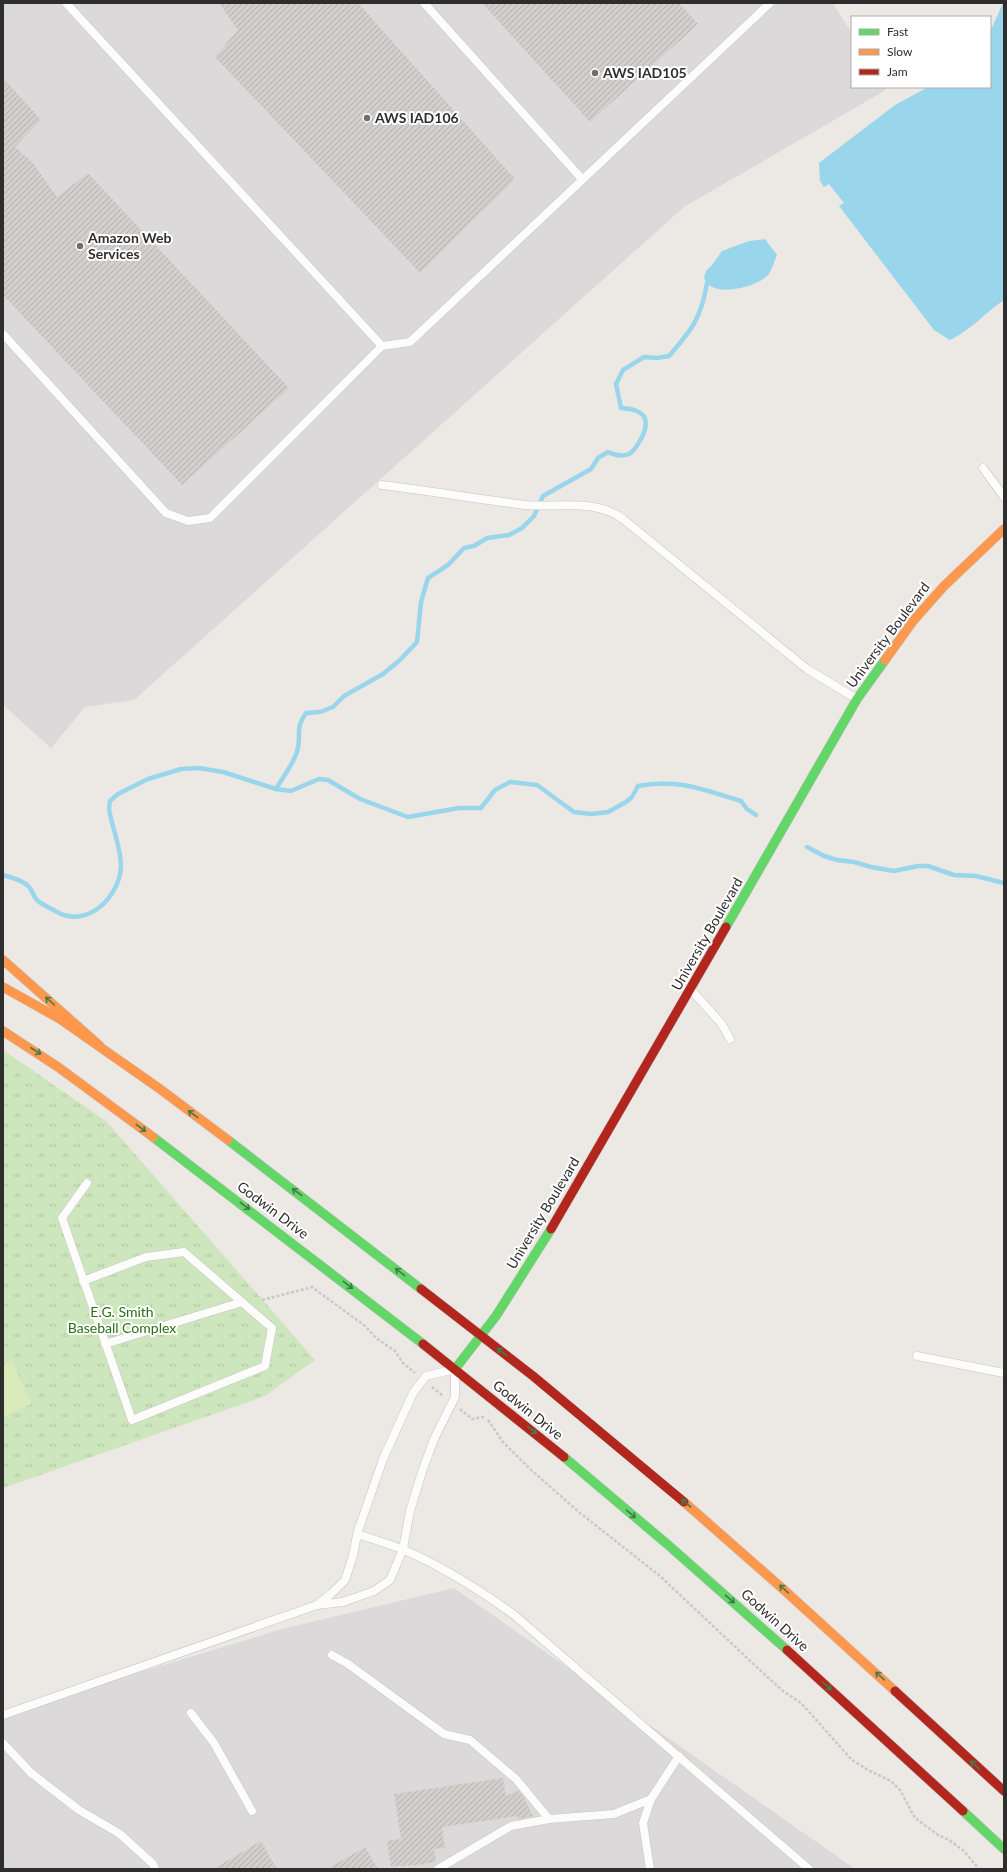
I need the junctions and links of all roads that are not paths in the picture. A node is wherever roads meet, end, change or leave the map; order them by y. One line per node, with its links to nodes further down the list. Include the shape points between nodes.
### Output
1 (66, 3): 6 (lane)
2 (424, 3): 4 (lane)
3 (770, 3): 4 (lane)
4 (582, 179): 6 (lane, via 410,342)
5 (3, 334): 6 (lane, via 166,513 188,521 210,518)
6 (382, 346)
7 (983, 468): 9 (lane)
8 (382, 484): 11 (lane, via 527,505 593,506 607,509 808,669)
9 (1004, 497)
10 (1004, 530): 11 (main road, University Boulevard, via 977,553 913,621)
11 (857, 699): 14 (main road, University Boulevard)
12 (3, 960): 17 (main road, one-way to 12)
13 (3, 987): 17 (main road, Godwin Drive)
14 (691, 989): 16 (lane, via 721,1023); 21 (main road, University Boulevard, via 547,1236)
15 (3, 1031): 24 (main road, Godwin Drive, one-way to 24, via 91,1090)
16 (730, 1039)
17 (100, 1046): 21 (main road, Godwin Drive, one-way to 17, via 352,1234)
18 (87, 1183): 19 (lane, via 62,1218)
19 (83, 1281): 20 (lane, via 146,1257 184,1252); 22 (lane)
20 (242, 1302): 22 (lane); 22 (lane, via 272,1328 265,1366 132,1420)
21 (481, 1335): 24 (main road, University Boulevard); 34 (main road, Godwin Drive, one-way to 21, via 689,1506)
22 (105, 1344)
23 (917, 1356): 25 (lane)
24 (455, 1369): 26 (lane, via 426,1376 413,1393 384,1459); 27 (lane, via 455,1397 434,1439 422,1472 410,1511); 38 (main road, Godwin Drive, one-way to 38, via 667,1544 788,1650)
25 (1004, 1373)
26 (357, 1534): 27 (lane); 28 (lane, via 354,1556 345,1580)
27 (403, 1549): 28 (lane, via 390,1580 374,1591 343,1602); 33 (lane, via 474,1586 513,1614)
28 (317, 1605): 31 (lane)
29 (332, 1655): 37 (lane, via 444,1734 470,1740 516,1779)
30 (191, 1713): 36 (lane, via 214,1742)
31 (3, 1715)
32 (3, 1743): 39 (lane, via 32,1773 79,1810 120,1834)
33 (679, 1756): 35 (lane); 42 (lane)
34 (1004, 1791)
35 (651, 1799): 37 (lane, via 614,1814); 41 (lane, via 643,1823)
36 (252, 1810)
37 (549, 1819): 40 (lane, via 511,1826)
38 (1004, 1849)
39 (155, 1869)
40 (438, 1869)
41 (650, 1869)
42 (809, 1869)

